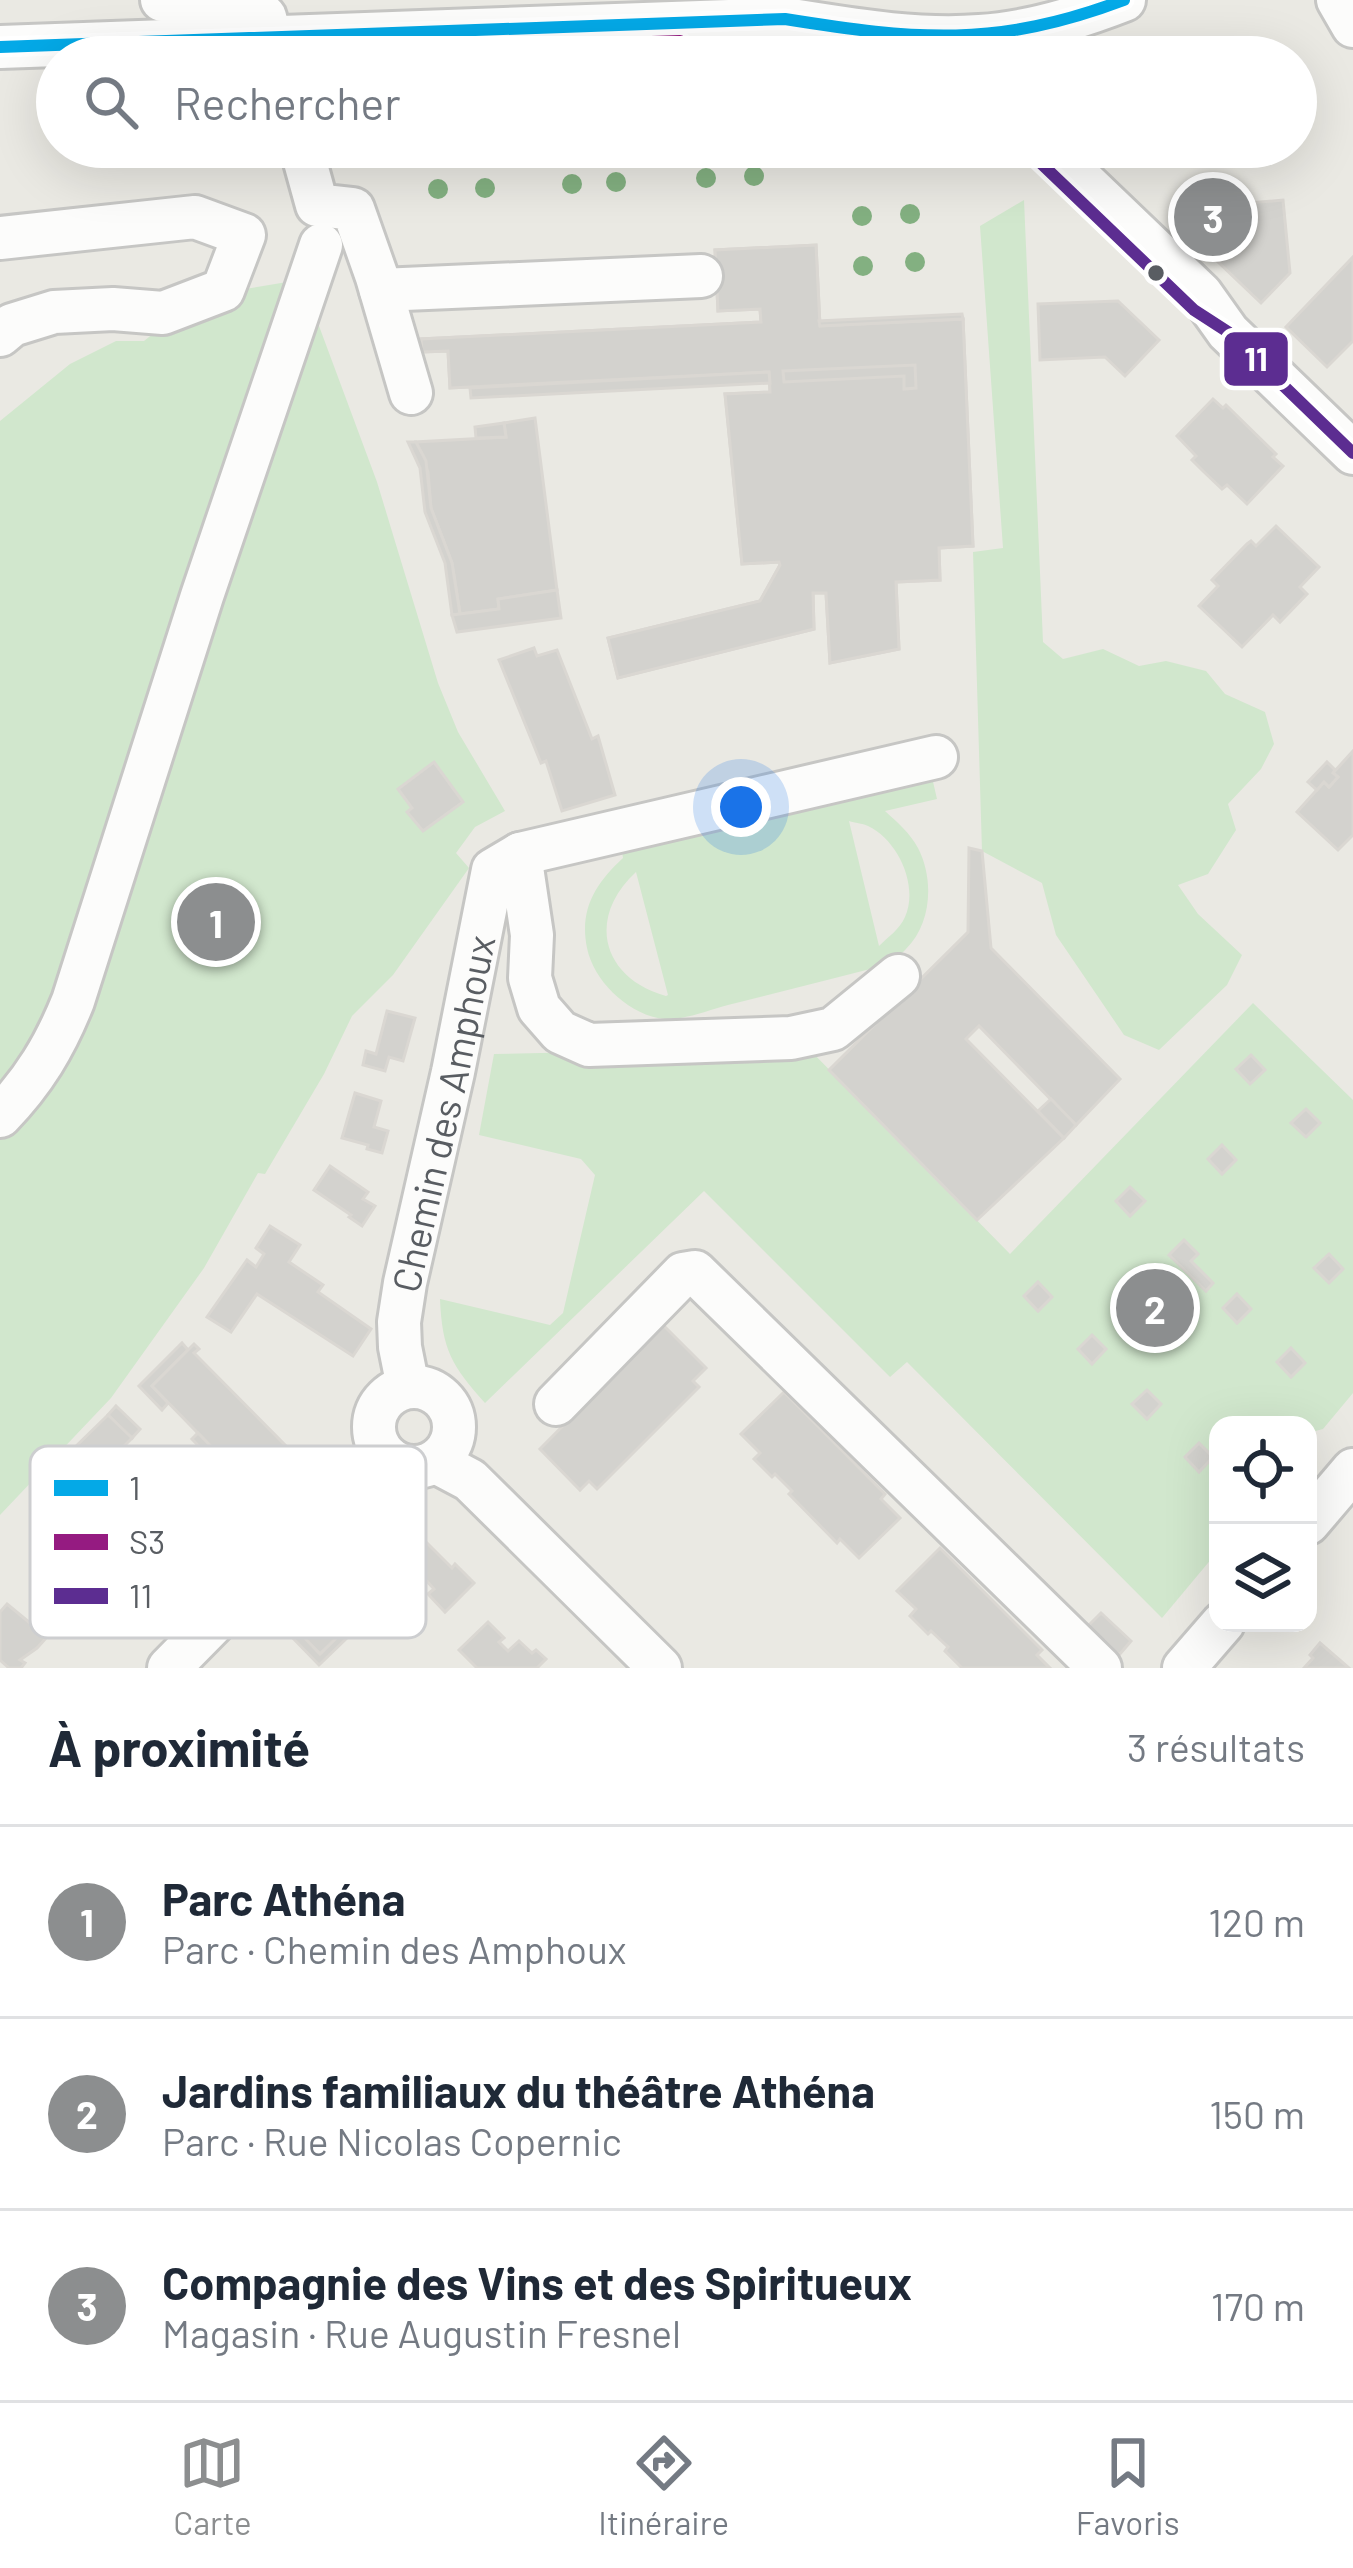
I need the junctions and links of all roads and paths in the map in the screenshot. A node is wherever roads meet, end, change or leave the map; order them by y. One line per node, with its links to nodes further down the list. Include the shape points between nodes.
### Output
1 (162, 0): 7 (street, via 255,6)
2 (1124, 0): 4 (street)
3 (1338, 0): 6 (street)
4 (1046, 17): 5 (street, via 980,36)
5 (902, 21): 8 (street, via 874,33 785,19)
6 (1353, 26)
7 (270, 36)
8 (462, 36)
9 (0, 46): 10 (street)
10 (36, 46)
11 (310, 168): 14 (street)
12 (1046, 168): 19 (street, via 1194,310)
13 (1072, 168): 19 (street, via 1201,294)
14 (331, 220): 17 (street); 18 (street); 26 (street, via 73,1001 44,1063)
15 (0, 238): 20 (street, via 195,217 244,235 223,290 163,313 54,312)
16 (701, 276): 17 (street)
17 (381, 290): 21 (street)
18 (338, 298)
19 (1228, 332): 22 (street)
20 (0, 335)
21 (411, 393)
22 (1353, 453)
23 (936, 757): 24 (street)
24 (520, 854): 25 (street, via 539,1008 560,1032 589,1045 791,1038 832,1028); 27 (street, Chemin des Amphoux, via 493,870 414,1240 399,1322)
25 (898, 976)
26 (0, 1116)
27 (408, 1387): 29 (street, via 385,1399 374,1422); 30 (street, via 435,1392 452,1413 453,1441)
28 (556, 1404): 38 (street, via 683,1274 695,1272)
29 (381, 1446)
30 (436, 1462): 31 (street); 37 (street, via 470,1480)
31 (426, 1465)
32 (1353, 1470): 33 (street)
33 (1317, 1512)
34 (1215, 1632): 39 (street)
35 (199, 1638): 36 (street)
36 (169, 1668)
37 (660, 1668)
38 (1100, 1668)
39 (1184, 1668)

